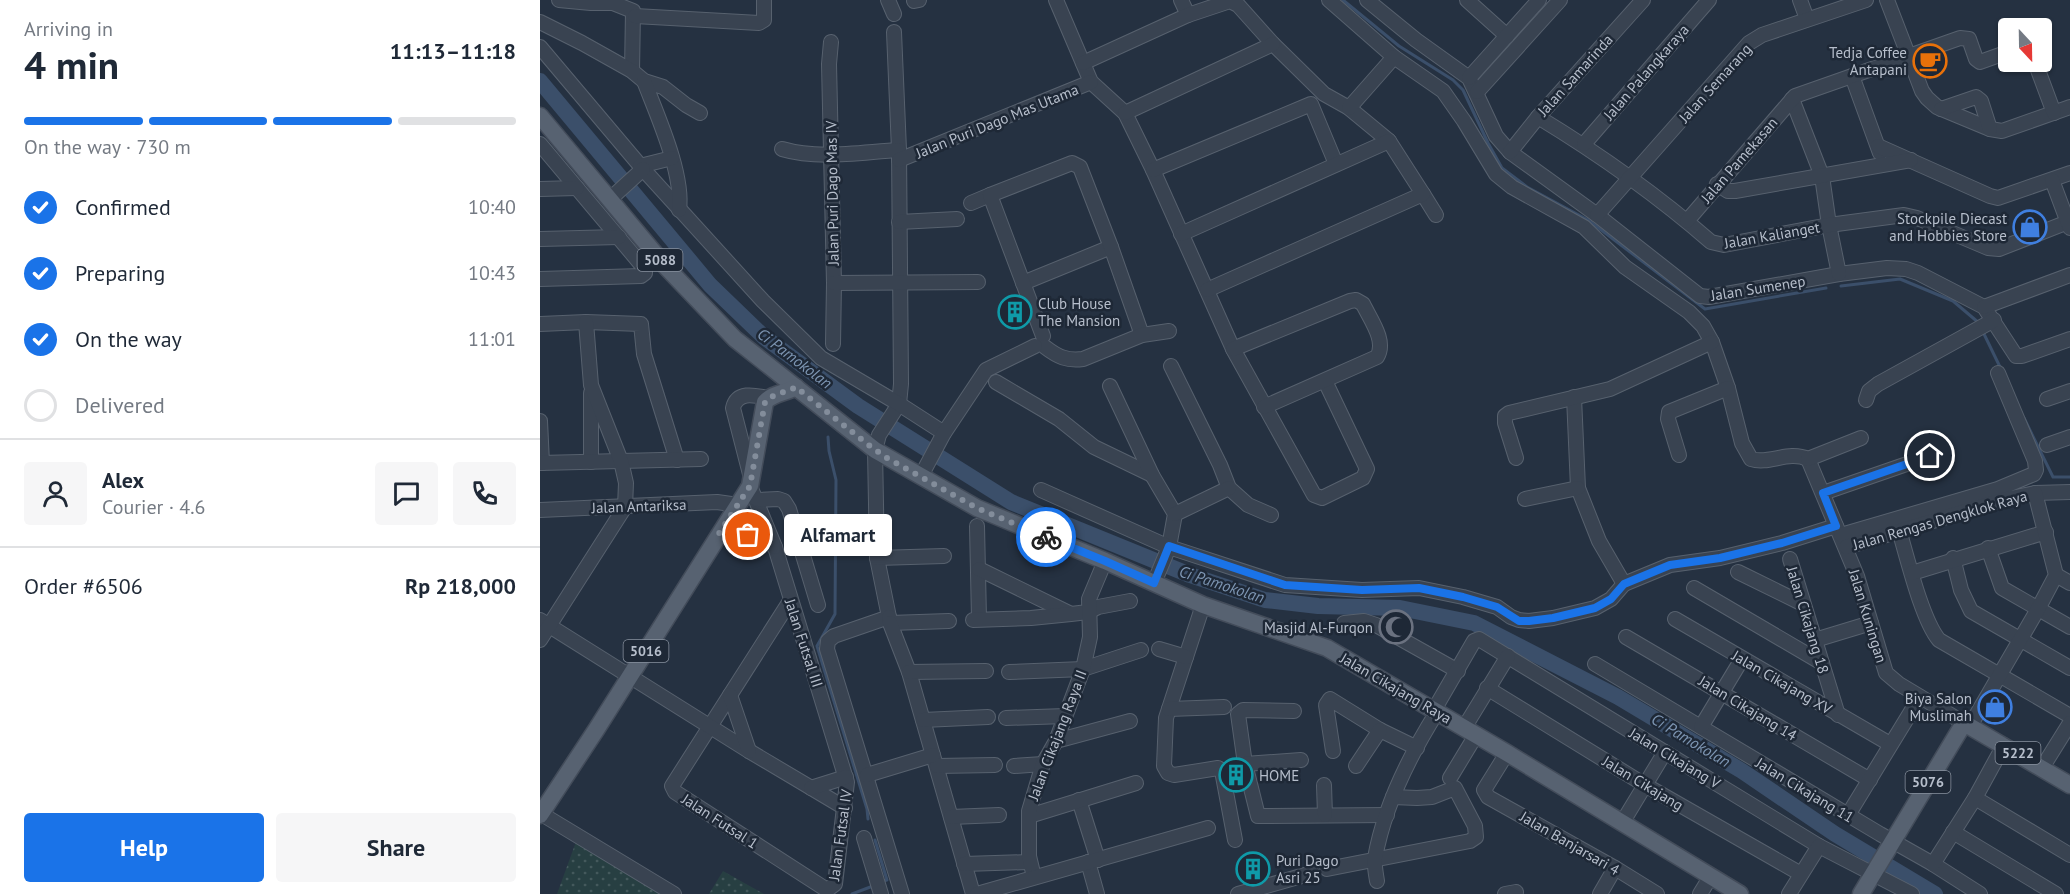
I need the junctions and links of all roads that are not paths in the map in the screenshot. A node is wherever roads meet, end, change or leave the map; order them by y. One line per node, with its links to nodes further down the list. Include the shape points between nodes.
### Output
1 (559, 0): 16 (street)
2 (764, 0): 16 (street, via 764,20 759,23)
3 (888, 0): 17 (street)
4 (1181, 0): 18 (street)
5 (1329, 0): 28 (street)
6 (1367, 0): 33 (street)
7 (1467, 0): 22 (street)
8 (1539, 0): 22 (street)
9 (1560, 0): 36 (street)
10 (1643, 0): 47 (street, Jalan Samarinda)
11 (1709, 0): 51 (street, Jalan Palangkaraya)
12 (1800, 0): 19 (street)
13 (1866, 0): 19 (street, Jalan Semarang)
14 (1887, 0): 26 (street)
15 (1061, 2): 29 (street)
16 (628, 7): 30 (street)
17 (894, 14)
18 (1188, 15): 24 (street, via 1234,2); 29 (street)
19 (1807, 19): 65 (street, Jalan Semarang, via 1749,43)
20 (540, 22): 30 (street)
21 (894, 32): 56 (street)
22 (1507, 36): 33 (street)
23 (831, 42): 55 (street, Jalan Puri Dago Mas IV)
24 (1274, 44): 37 (street); 44 (street)
25 (540, 47): 61 (street)
26 (1908, 56): 27 (street, Jalan Pamekasan, via 1964,38 1969,39 1980,62); 32 (street, Jalan Pamekasan); 42 (street, via 1922,91)
27 (1998, 56)
28 (1394, 57): 41 (street); 102 (street, via 1443,91 1496,174 1584,227 1625,267 1689,312)
29 (1083, 63): 35 (street)
30 (632, 71): 34 (street)
31 (2039, 72): 45 (street)
32 (1852, 76): 38 (street, Jalan Pamekasan); 52 (street)
33 (1469, 78): 36 (street, Jalan Sumenep)
34 (644, 81): 43 (street, via 663,87); 57 (street)
35 (1091, 82): 44 (street, Jalan Puri Dago Mas Utama); 56 (street, Jalan Puri Dago Mas Utama)
36 (1478, 92): 54 (street, Jalan Sumenep, via 1496,136)
37 (1324, 94): 39 (street); 41 (street)
38 (1792, 99): 64 (street, Jalan Pamekasan); 67 (street, Jalan Pamekasan)
39 (1311, 104): 59 (street); 62 (street)
40 (2070, 107): 45 (street)
41 (1349, 108): 49 (street)
42 (1941, 109): 48 (street); 48 (street, via 1976,97)
43 (700, 113)
44 (1125, 113): 62 (street, Jalan Puri Dago Mas Utama)
45 (2054, 113): 48 (street, via 2008,130)
46 (540, 116): 72 (main road, Jalan Cikajang Raya / 5088)
47 (1538, 117): 51 (street, Jalan Kalianget); 54 (street, Jalan Samarinda)
48 (1990, 129)
49 (1389, 141): 59 (street); 70 (street)
50 (540, 144): 68 (street)
51 (1584, 144): 65 (street, Jalan Kalianget)
52 (1878, 146): 58 (street); 60 (street)
53 (782, 149): 55 (street, via 806,154)
54 (1510, 152): 75 (street, Jalan Sumenep)
55 (831, 153): 56 (street); 91 (street, Jalan Puri Dago Mas IV)
56 (899, 155): 79 (street, Jalan Puri Dago Mas Utama)
57 (672, 158): 61 (street); 74 (street, via 681,199)
58 (1911, 160): 60 (street); 66 (street, via 1998,198)
59 (1336, 164): 82 (street)
60 (1884, 165): 64 (street)
61 (640, 169): 72 (street); 74 (street)
62 (1153, 170): 82 (street, Jalan Puri Dago Mas Utama)
63 (2070, 173): 66 (street)
64 (1822, 176): 67 (street, via 1735,191); 80 (street, Jalan Pamekasan)
65 (1631, 177): 75 (street, Jalan Semarang); 78 (street, Jalan Kalianget)
66 (2052, 180): 81 (street)
67 (1717, 184): 78 (street, Jalan Pamekasan)
68 (577, 188): 69 (street); 72 (street)
69 (540, 189)
70 (1422, 194): 76 (street); 94 (street)
71 (990, 195): 73 (street); 86 (street, via 1068,163 1076,164); 93 (street)
72 (606, 202): 83 (street); 84 (street); 112 (main road, Jalan Cikajang Raya / 5088, via 735,339)
73 (971, 203)
74 (679, 210): 120 (street, via 821,358)
75 (1597, 215): 87 (street, Jalan Sumenep, via 1705,297)
76 (1436, 216)
77 (957, 219): 79 (street)
78 (1687, 221): 80 (street, Jalan Kalianget, via 1711,242 1724,245)
79 (899, 222): 92 (street, Jalan Puri Dago Mas Utama)
80 (1828, 225): 81 (street, Jalan Kalianget, via 1904,215 1999,249); 87 (street, Jalan Pamekasan)
81 (2069, 225)
82 (1181, 234): 94 (street, Jalan Puri Dago Mas Utama)
83 (619, 237): 84 (street); 89 (street, via 645,269 641,276)
84 (596, 238): 85 (street)
85 (540, 240)
86 (1111, 247): 93 (street); 100 (street)
87 (1839, 274): 95 (street, Jalan Sumenep, via 1906,269)
88 (2070, 275): 95 (street)
89 (540, 279)
90 (978, 282): 92 (street)
91 (834, 283): 92 (street); 104 (street, Jalan Puri Dago Mas IV)
92 (900, 283): 120 (street, Jalan Puri Dago Mas Utama, via 901,384)
93 (1023, 283): 103 (street)
94 (1207, 290): 105 (street, Jalan Puri Dago Mas Utama)
95 (1984, 307): 97 (street)
96 (586, 322): 98 (street); 110 (street); 132 (street, via 641,324 644,354)
97 (1990, 323): 101 (street, via 2013,354 2019,356); 118 (street, via 1878,384)
98 (540, 324)
99 (1169, 331): 100 (street)
100 (1142, 335): 103 (street, via 1073,361 1057,356)
101 (2070, 339)
102 (1712, 342): 113 (street); 115 (street, via 1610,389)
103 (1041, 343): 122 (street, via 986,370)
104 (833, 344)
105 (1233, 349): 108 (street, via 1350,301 1361,301 1381,342 1380,352); 119 (street, Jalan Puri Dago Mas Utama)
106 (1171, 366): 138 (street)
107 (1998, 373): 155 (street, via 2035,461 2034,474 1998,489)
108 (1325, 381): 119 (street); 119 (street, Jalan Puri Dago Mas Utama, via 1367,469 1363,478 1327,497 1314,495)
109 (996, 382): 137 (street, via 1059,419 1094,447)
110 (591, 385): 133 (street); 134 (street)
111 (1110, 386): 137 (street)
112 (796, 387): 116 (main road); 125 (main road, Jalan Cikajang Raya / 5088)
113 (1728, 388): 127 (street, via 1669,412); 131 (street, via 1742,442 1751,459 1789,455)
114 (2070, 391): 117 (street)
115 (1574, 397): 129 (street, via 1506,414 1504,423); 139 (street)
116 (768, 398): 142 (main road, 5016, via 763,407); 142 (street, Jalan Futsal III, via 741,396 733,408)
117 (2047, 399)
118 (1866, 400)
119 (1264, 407)
120 (896, 408): 122 (street); 125 (street, Jalan Puri Dago Mas Utama)
121 (540, 421): 135 (street)
122 (942, 436): 136 (street)
123 (2070, 437): 126 (street)
124 (1861, 438): 131 (street)
125 (877, 442): 136 (main road, Jalan Cikajang Raya / 5088); 160 (street)
126 (2047, 445)
127 (1679, 455)
128 (1930, 456): 143 (street)
129 (1516, 458)
130 (701, 459): 132 (street)
131 (1808, 459): 143 (street, Jalan Kuningan)
132 (677, 460): 133 (street)
133 (621, 461): 134 (street); 147 (street, via 626,483)
134 (591, 462): 135 (street)
135 (541, 463)
136 (924, 470): 163 (main road, Jalan Cikajang Raya / 5088, via 977,508)
137 (1152, 475): 149 (street)
138 (1229, 488): 149 (street); 150 (street, via 1248,504)
139 (1578, 488): 145 (street); 170 (street, via 1599,541)
140 (1041, 490): 158 (street)
141 (2070, 492): 144 (street, Jalan Rengas Dengklok Raya)
142 (754, 493): 146 (main road, 5016); 156 (street, Jalan Futsal III); 176 (street, via 784,501 789,509)
143 (1823, 493): 155 (street, Jalan Kuningan)
144 (2035, 493): 152 (street, Jalan Rengas Dengklok Raya); 153 (street)
145 (1525, 499)
146 (738, 505): 147 (street, Jalan Antariksa, via 717,502); 154 (main road, 5016)
147 (625, 507): 148 (street, Jalan Antariksa); 185 (street)
148 (541, 512)
149 (1175, 514): 158 (street)
150 (1271, 515)
151 (977, 526): 164 (street)
152 (1899, 530): 155 (street, Jalan Rengas Dengklok Raya); 166 (street)
153 (2046, 532): 157 (street); 167 (street)
154 (718, 535): 156 (street, via 756,536); 206 (main road, 5016)
155 (1841, 536): 170 (street, via 1670,565); 187 (street, Jalan Kuningan)
156 (775, 547): 173 (street, Jalan Futsal III)
157 (1988, 548): 161 (street); 178 (street, via 2002,588)
158 (1168, 550): 168 (street); 170 (street, via 1285,585 1362,590 1419,588 1497,607 1519,621 1595,608 1611,599)
159 (944, 556): 160 (street)
160 (877, 558): 183 (street)
161 (1953, 558): 166 (street); 190 (street, via 1965,603 1971,611)
162 (1790, 559): 175 (street, Jalan Cikajang 18)
163 (1105, 561): 168 (main road, Jalan Cikajang Raya / 5088); 179 (street, Jalan Cikajang Raya II, via 1089,599)
164 (979, 569): 172 (street); 181 (street, via 976,620)
165 (1738, 572): 175 (street)
166 (1912, 573): 207 (street, via 1934,635)
167 (2056, 574): 169 (street); 178 (street)
168 (1155, 581): 177 (main road, Jalan Cikajang Raya / 5088)
169 (2070, 583)
170 (1624, 584)
171 (1694, 588): 198 (street)
172 (1030, 595): 180 (street); 181 (street)
173 (790, 601): 211 (street); 248 (street, Jalan Futsal III)
174 (1130, 601): 179 (street)
175 (1803, 604): 192 (street, Jalan Cikajang 18)
176 (818, 605)
177 (1203, 605): 196 (street); 217 (main road, Jalan Cikajang Raya / 5088, via 1313,642)
178 (2038, 609): 188 (street); 190 (street)
179 (1088, 612): 180 (street); 201 (street, Jalan Cikajang Raya II, via 1090,637)
180 (1071, 614): 181 (street)
181 (1031, 618)
182 (1675, 619): 197 (street, Jalan Cikajang XV)
183 (890, 620): 184 (street); 204 (street); 247 (street, via 828,641 827,649)
184 (949, 621)
185 (545, 622): 191 (street); 206 (street)
186 (1344, 622): 203 (street, via 1376,625)
187 (1871, 623): 192 (street); 212 (street, Jalan Kuningan, via 1886,673)
188 (2070, 627)
189 (1626, 637): 210 (street, Jalan Cikajang 14)
190 (2020, 639): 200 (street); 207 (street)
191 (540, 640)
192 (1815, 640): 198 (street, Jalan Cikajang 18)
193 (1141, 650): 201 (street)
194 (1159, 650): 196 (street)
195 (1508, 656): 203 (street, Jalan Cikajang V, via 1479,639 1474,641); 209 (street); 237 (street, Jalan Cikajang V)
196 (1185, 657): 215 (street)
197 (1742, 659): 210 (street); 213 (street, Jalan Cikajang XV)
198 (1822, 663): 208 (street, Jalan Cikajang 18)
199 (1595, 664): 228 (street, Jalan Cikajang 11)
200 (2070, 668)
201 (1083, 669): 205 (street); 219 (street, Jalan Cikajang Raya II)
202 (986, 670): 204 (street)
203 (1458, 671): 217 (street)
204 (909, 672): 223 (street)
205 (1009, 672)
206 (630, 676): 227 (street); 255 (main road, 5016)
207 (1998, 676): 220 (street); 226 (street)
208 (1827, 681): 213 (street); 218 (street, Jalan Cikajang 18)
209 (1488, 688): 230 (street); 253 (street, Jalan Cikajang)
210 (1721, 692): 228 (street); 249 (street, Jalan Cikajang 14)
211 (730, 695): 227 (street); 235 (street)
212 (1920, 697): 226 (street, Jalan Kuningan); 232 (street)
213 (1812, 699): 218 (street, Jalan Cikajang XV)
214 (1224, 707): 215 (street)
215 (1169, 709): 273 (street, via 1165,724 1165,770 1174,775 1221,769)
216 (1294, 711): 243 (street, via 1240,711)
217 (1436, 711): 230 (main road, Jalan Cikajang Raya / 5088); 234 (street)
218 (1838, 715): 232 (street, Jalan Cikajang XV)
219 (1065, 716): 222 (street); 231 (street, Jalan Cikajang Raya II)
220 (2070, 716)
221 (988, 717): 223 (street)
222 (1006, 718)
223 (923, 720): 240 (street)
224 (1130, 721): 231 (street)
225 (2070, 723): 246 (street)
226 (1967, 724): 233 (main road, Jalan Kuningan / 5222); 274 (main road, 5076)
227 (710, 726): 235 (street); 290 (street, Jalan Futsal 1, via 672,786 675,792 827,890)
228 (1701, 727): 267 (street, Jalan Cikajang 11)
229 (1380, 730): 234 (street); 236 (street, via 1329,699 1326,705); 245 (street)
230 (1470, 732): 238 (main road, Jalan Cikajang Raya / 5088); 251 (street)
231 (1056, 741): 241 (street, Jalan Cikajang Raya II)
232 (1890, 744): 249 (street)
233 (2004, 745): 246 (main road, Jalan Kuningan / 5222); 259 (street)
234 (1417, 748): 258 (street)
235 (749, 751): 256 (street)
236 (1333, 751)
237 (1665, 752): 253 (street); 275 (street, Jalan Cikajang V)
238 (1507, 753): 269 (main road, Jalan Cikajang Raya / 5088); 282 (street, Jalan Banjarsari 4, via 1484,792 1488,797)
239 (1301, 760): 243 (street)
240 (935, 761): 242 (street); 247 (street); 268 (street)
241 (1043, 764): 244 (street); 262 (street, Jalan Cikajang Raya II)
242 (995, 765)
243 (1245, 765): 265 (street, via 1258,816)
244 (1014, 766)
245 (1356, 766)
246 (2042, 768): 254 (main road, Jalan Kuningan / 5222)
247 (867, 775): 295 (street)
248 (847, 779): 256 (street); 261 (street, Jalan Futsal IV)
249 (1870, 780): 267 (street)
250 (1136, 783): 260 (street)
251 (1453, 783): 258 (street, via 1425,798); 277 (street, via 1475,826 1474,839)
252 (1324, 785): 265 (street)
253 (1645, 785): 269 (street); 286 (street, Jalan Cikajang)
254 (2070, 785)
255 (558, 786): 257 (main road); 263 (main road, 5016)
256 (811, 789): 261 (street)
257 (540, 792)
258 (1393, 797): 266 (street)
259 (1975, 798): 271 (street); 276 (street)
260 (1079, 800): 262 (street); 278 (street)
261 (845, 808): 290 (street, Jalan Futsal IV, via 836,884)
262 (1024, 813): 279 (street, Jalan Cikajang Raya II)
263 (540, 814): 293 (street)
264 (999, 815): 268 (street)
265 (1325, 815): 266 (street)
266 (1387, 815): 277 (street)
267 (1848, 815): 274 (street, Jalan Cikajang 11)
268 (951, 817): 280 (street)
269 (1622, 823): 287 (main road, Jalan Cikajang Raya / 5088)
270 (1208, 828): 278 (street)
271 (1953, 832): 281 (street); 306 (street)
272 (864, 838): 294 (street)
273 (1235, 840)
274 (1891, 843): 281 (street, Jalan Cikajang 11); 284 (main road, 5076)
275 (1819, 846): 284 (street, Jalan Cikajang V); 286 (street)
276 (2070, 855)
277 (1374, 860): 283 (street); 289 (street)
278 (1093, 861): 288 (street); 297 (street)
279 (1029, 862): 280 (street); 288 (street, Jalan Cikajang Raya II)
280 (964, 864): 296 (street)
281 (1933, 864): 305 (street, Jalan Cikajang 11)
282 (1615, 868): 292 (street, Jalan Banjarsari 4); 299 (street)
283 (1328, 869)
284 (1874, 872): 303 (main road, 5076); 304 (street, Jalan Cikajang V)
285 (1312, 873): 291 (street)
286 (1801, 874): 302 (street)
287 (1711, 876): 300 (street); 301 (main road, Jalan Cikajang Raya / 5088)
288 (1034, 877): 296 (street)
289 (1377, 881)
290 (831, 888)
291 (1272, 889): 298 (street)
292 (1649, 892)
293 (674, 894)
294 (881, 894)
295 (902, 894)
296 (975, 894)
297 (1097, 894)
298 (1238, 894)
299 (1600, 894)
300 (1700, 894)
301 (1740, 894)
302 (1789, 894)
303 (1861, 894)
304 (1912, 894)
305 (1980, 894)
306 (2056, 894)

